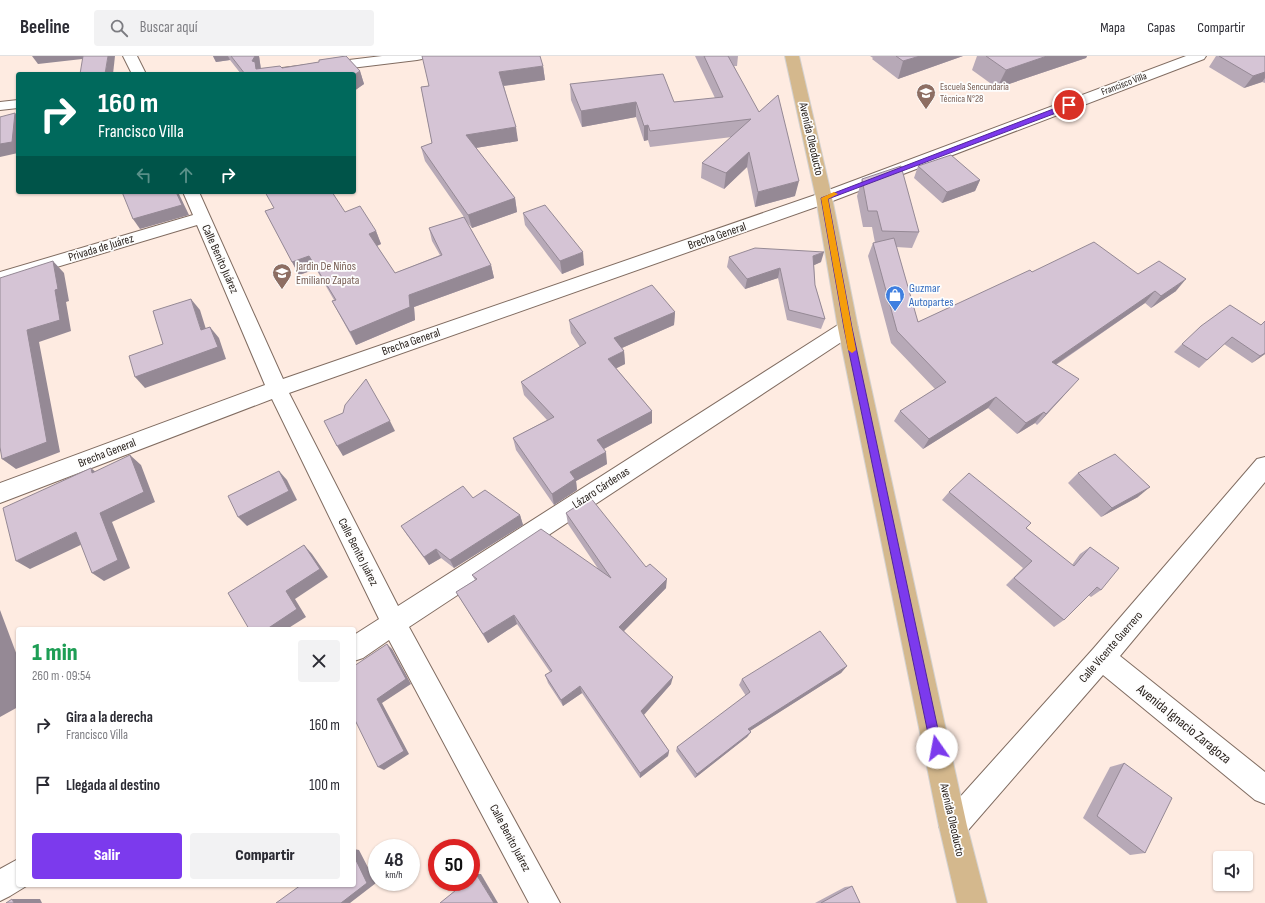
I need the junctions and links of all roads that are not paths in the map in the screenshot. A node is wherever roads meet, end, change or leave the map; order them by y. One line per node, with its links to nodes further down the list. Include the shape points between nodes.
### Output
1 (130, 56): 6 (street)
2 (417, 56): 5 (street)
3 (792, 56): 11 (main road, Avenida Oleoducto)
4 (1199, 56): 11 (street, Francisco Villa)
5 (362, 59): 7 (street)
6 (138, 72)
7 (279, 72)
8 (16, 104): 9 (street)
9 (0, 106)
10 (192, 194): 12 (street, Calle Benito Juárez)
11 (824, 198): 14 (main road, Avenida Oleoducto); 15 (street, Brecha General)
12 (202, 218): 13 (street, Privada de Juárez); 15 (street, Calle Benito Juárez)
13 (0, 278)
14 (848, 328): 18 (street, Lázaro Cárdenas); 22 (main road, Avenida Oleoducto)
15 (277, 389): 17 (street, Brecha General); 18 (street, Calle Benito Juárez)
16 (1265, 466): 20 (street, Calle Vicente Guerrero)
17 (0, 493)
18 (393, 622): 19 (street, Lázaro Cárdenas); 25 (street, Calle Benito Juárez)
19 (356, 648)
20 (1102, 658): 21 (street, Avenida Ignacio Zaragoza); 22 (street, Calle Vicente Guerrero)
21 (1265, 790)
22 (953, 826): 26 (main road, Avenida Oleoducto)
23 (16, 875): 24 (street)
24 (0, 886)
25 (545, 903)
26 (972, 903)

